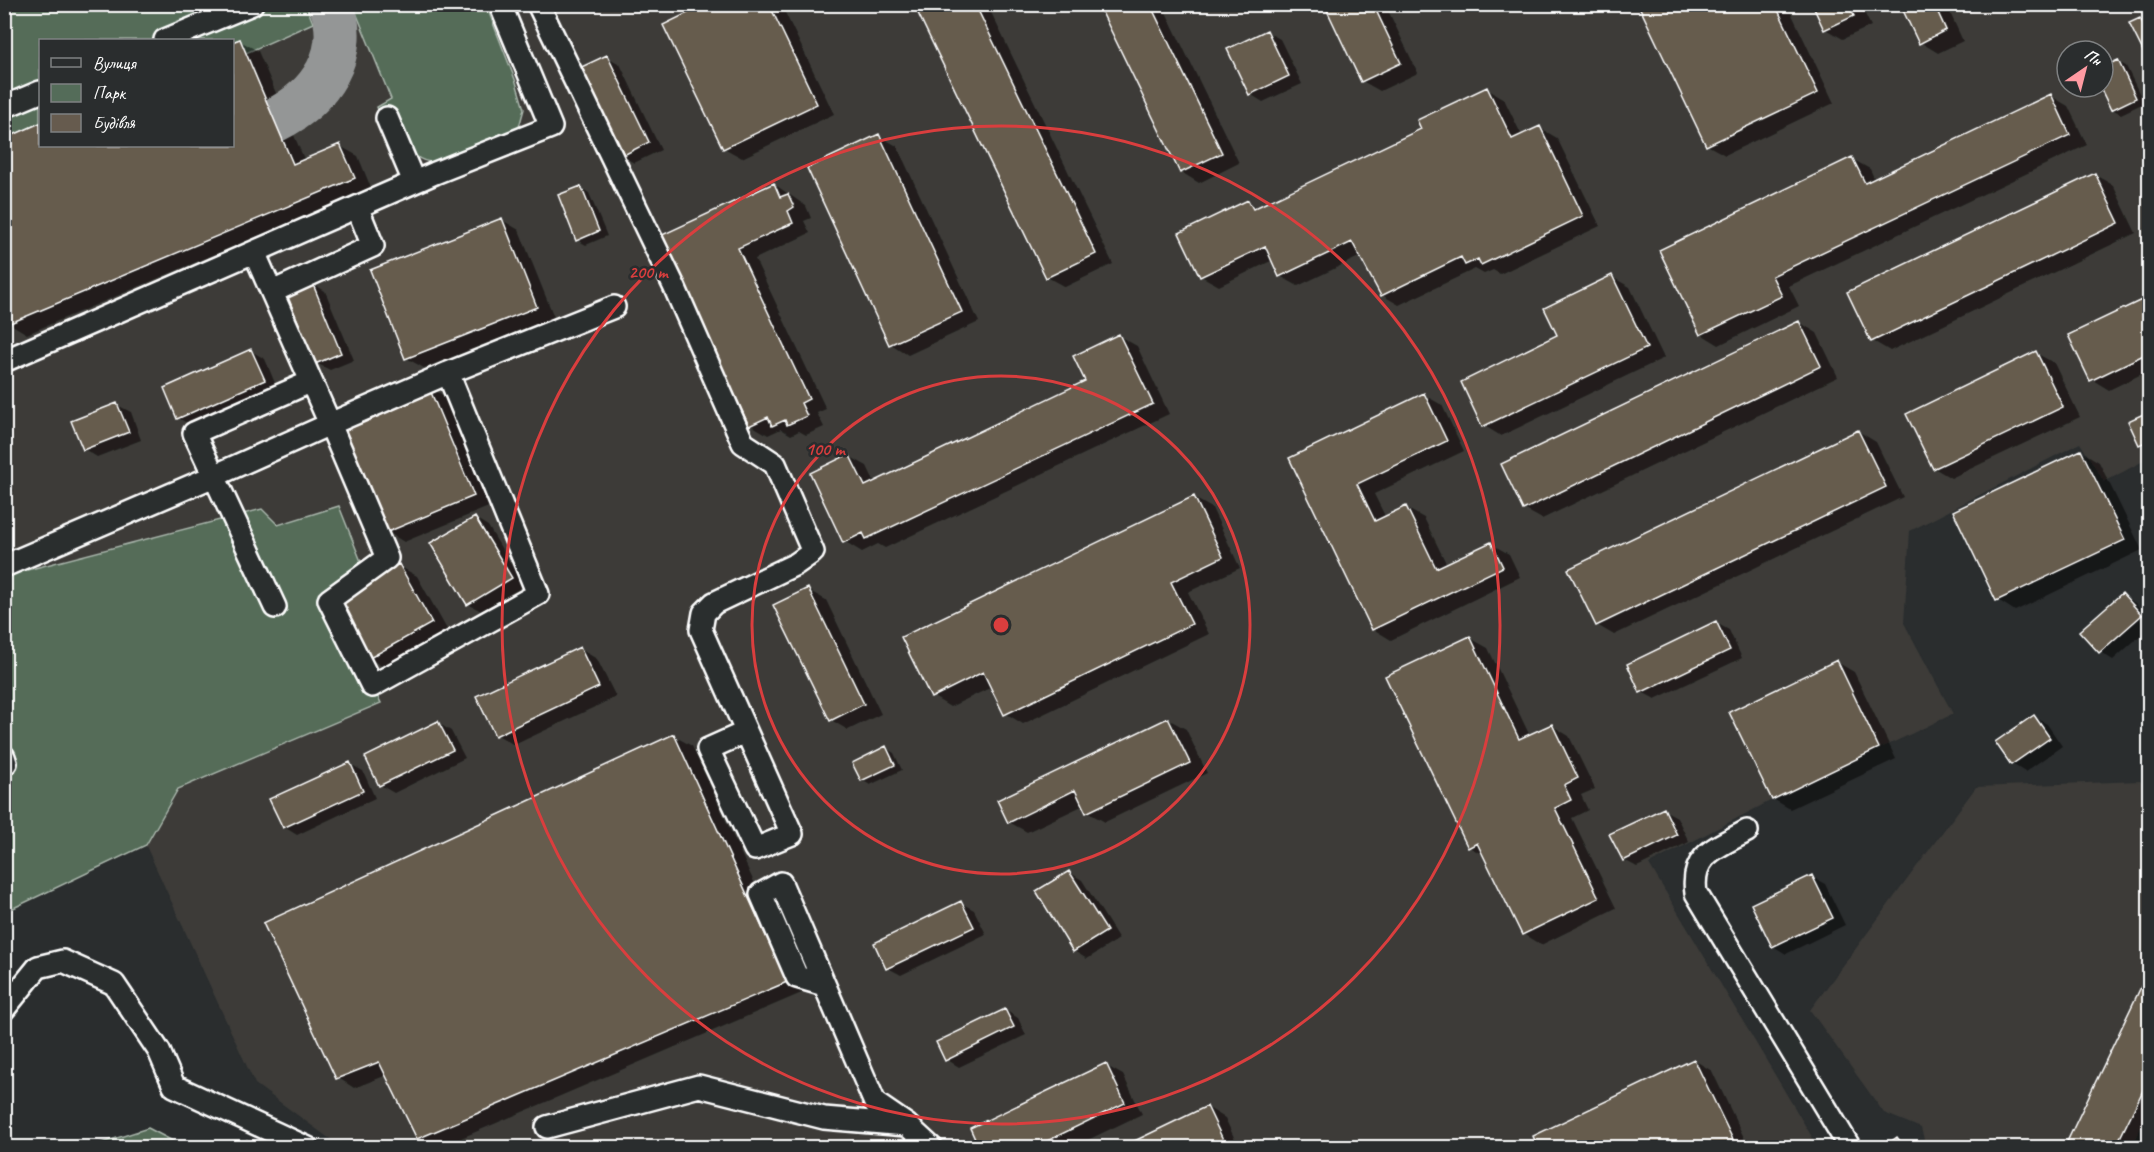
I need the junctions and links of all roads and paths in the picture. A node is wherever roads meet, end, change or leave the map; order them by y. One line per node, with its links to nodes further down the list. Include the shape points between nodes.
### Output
1 (252, 4): 4 (street)
2 (500, 4): 8 (street, via 551,127)
3 (538, 4): 20 (street, via 674,286 743,443 775,464 813,552 714,603 704,613 701,630)
4 (167, 39)
5 (39, 92): 6 (street)
6 (4, 107)
7 (387, 118): 8 (street)
8 (414, 182): 9 (street)
9 (357, 207): 10 (street); 11 (street, via 373,246)
10 (254, 252): 11 (street); 13 (street)
11 (272, 292): 15 (street)
12 (614, 307): 14 (street)
13 (8, 360)
14 (448, 373): 16 (street); 16 (street, via 538,594 372,686 329,600 387,558)
15 (310, 382): 16 (street); 17 (street, via 194,433)
16 (330, 424): 17 (street)
17 (214, 477): 18 (street); 19 (street)
18 (4, 566)
19 (274, 607)
20 (746, 732): 20 (street, via 792,834 755,849 708,749)
21 (4, 758): 22 (street)
22 (4, 764)
23 (1747, 831): 30 (street, via 1708,852 1700,861 1694,882 1696,893)
24 (824, 985): 26 (street, via 874,1103)
25 (4, 1008): 28 (street, via 38,967 63,961 114,984 159,1051 174,1086)
26 (907, 1125): 27 (street, via 824,1118 699,1086); 29 (street)
27 (547, 1127)
28 (308, 1148)
29 (932, 1148)
30 (1850, 1148)

